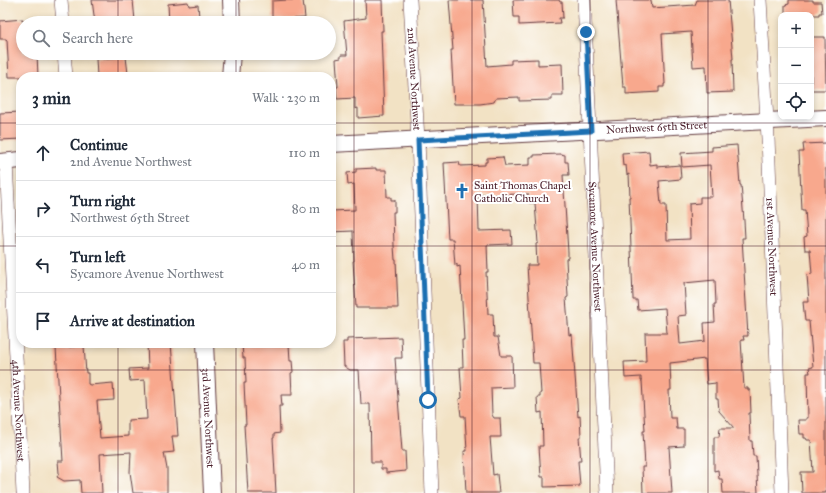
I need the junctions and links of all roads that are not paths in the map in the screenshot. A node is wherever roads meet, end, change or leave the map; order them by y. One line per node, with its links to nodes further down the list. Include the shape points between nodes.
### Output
1 (61, 0): 6 (street)
2 (231, 0): 7 (street)
3 (410, 0): 15 (street, 2nd Avenue Northwest)
4 (584, 0): 14 (street, Sycamore Avenue Northwest)
5 (760, 0): 13 (street, 1st Avenue Northwest)
6 (62, 16)
7 (232, 16)
8 (65, 60): 10 (street)
9 (231, 60): 11 (street)
10 (66, 72)
11 (230, 72)
12 (826, 118): 13 (street, Northwest 65th Street)
13 (767, 121): 14 (street, Northwest 65th Street); 25 (street, 1st Avenue Northwest)
14 (591, 131): 15 (street, Northwest 65th Street); 24 (street, Sycamore Avenue Northwest)
15 (418, 140): 16 (street, Northwest 65th Street); 23 (street, 2nd Avenue Northwest)
16 (336, 144)
17 (9, 161): 18 (street, 4th Avenue Northwest)
18 (16, 327)
19 (17, 348): 21 (street, 4th Avenue Northwest)
20 (205, 348): 22 (street, 3rd Avenue Northwest)
21 (23, 493)
22 (212, 493)
23 (432, 493)
24 (607, 493)
25 (782, 493)

